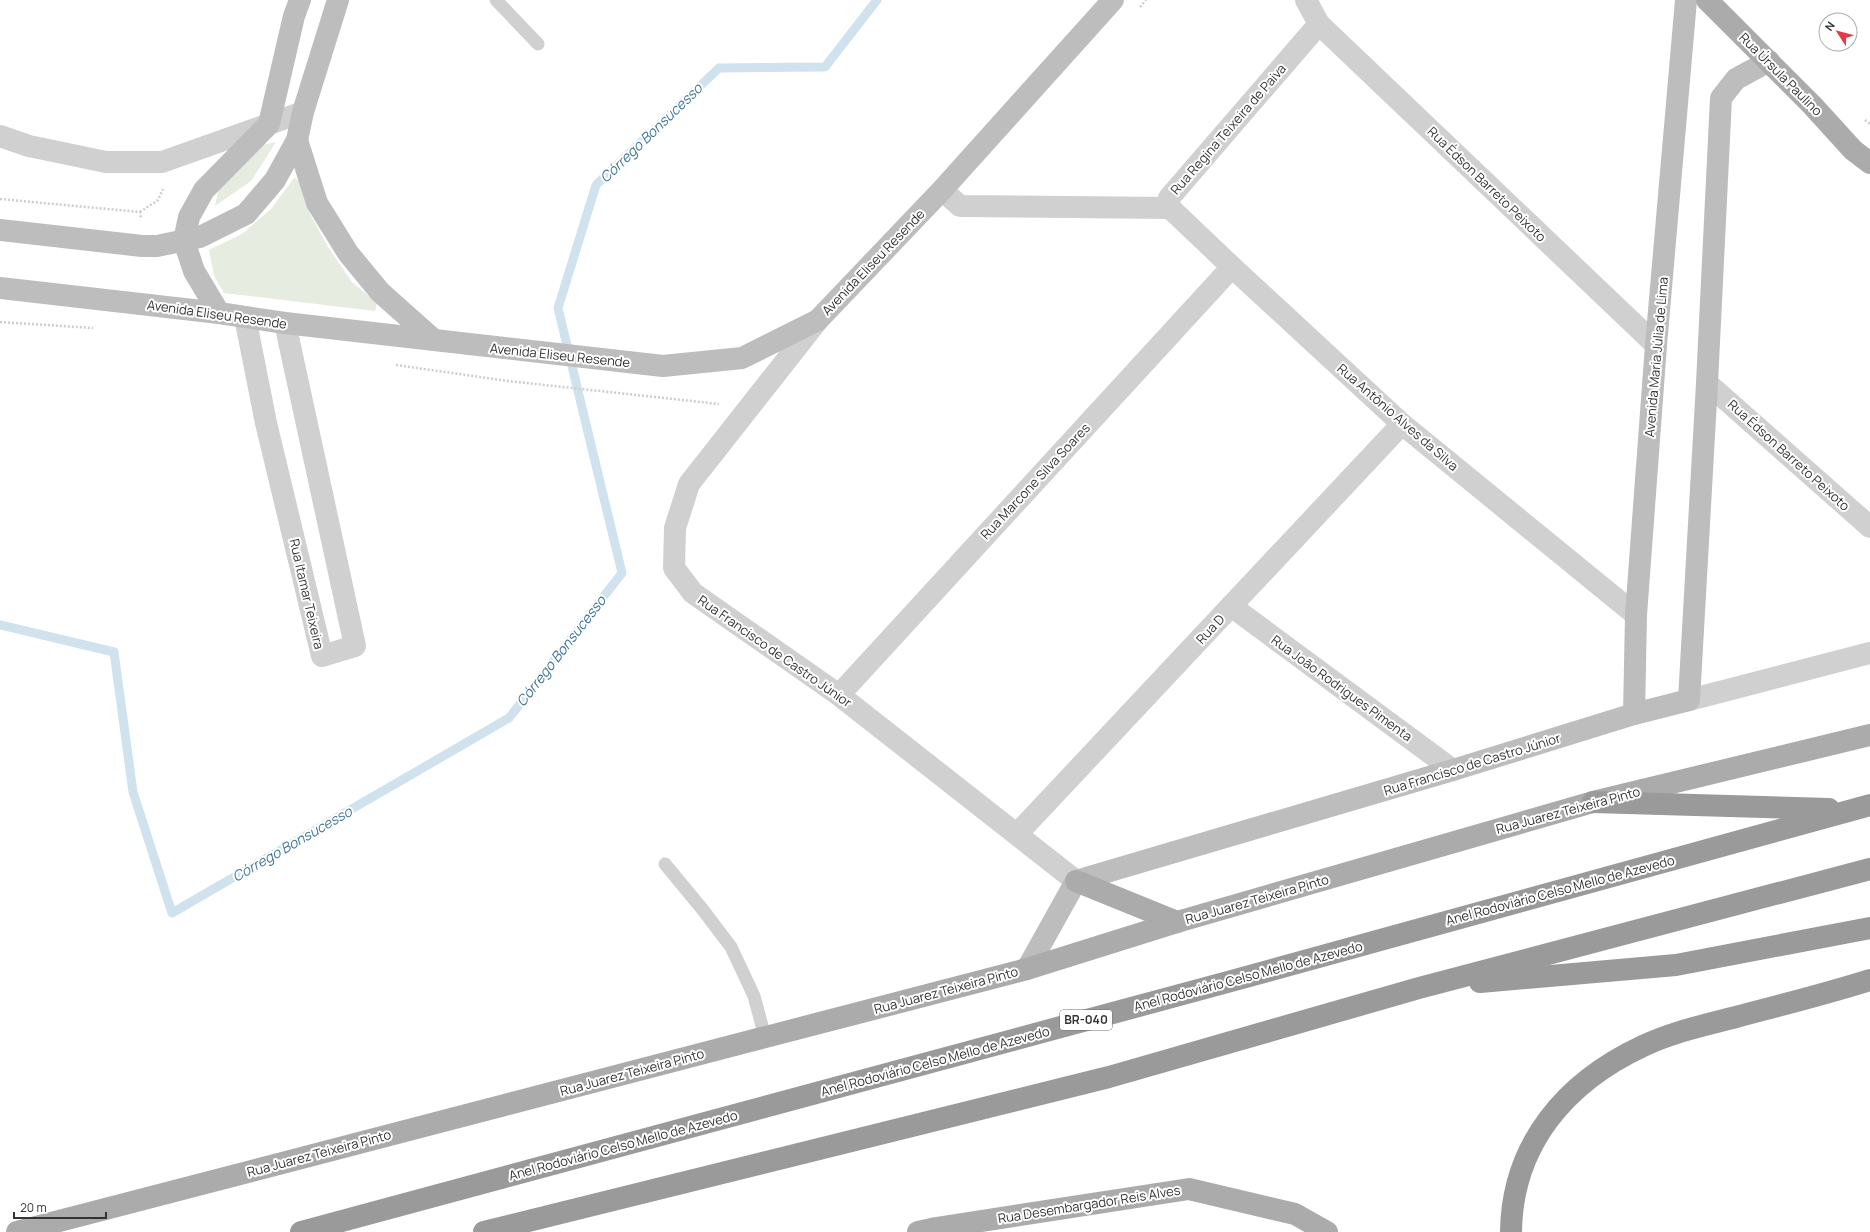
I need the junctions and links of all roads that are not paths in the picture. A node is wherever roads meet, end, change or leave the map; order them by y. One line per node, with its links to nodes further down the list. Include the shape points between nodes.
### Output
1 (300, 0): 12 (main road)
2 (338, 0): 11 (main road)
3 (496, 0): 9 (lane)
4 (1112, 0): 17 (main road, Avenida Eliseu Resende)
5 (1306, 0): 8 (street)
6 (1686, 0): 28 (main road, Avenida Maria Júlia de Lima)
7 (1707, 0): 10 (main road, Rua Úrsula Paulino)
8 (1319, 24): 18 (street, Rua Regina Teixeira de Paiva, via 1169,198); 28 (street, Rua Édson Barreto Peixoto)
9 (538, 44)
10 (1769, 61): 15 (main road, Rua Úrsula Paulino); 29 (main road, via 1736,79 1721,98)
11 (303, 112): 12 (street); 14 (main road)
12 (269, 124): 13 (street, via 162,162 106,162 29,146); 20 (main road, via 204,190 189,217)
13 (0, 136)
14 (297, 140): 20 (main road, via 275,180 246,214 200,237); 27 (main road, via 317,203 348,253 380,292)
15 (1862, 157): 16 (street, Rua Úrsula Paulino)
16 (1870, 171)
17 (942, 190): 18 (street, Rua Regina Teixeira de Paiva, via 960,206); 25 (main road, Avenida Eliseu Resende)
18 (1170, 208): 21 (street, Rua Antônio Alves da Silva)
19 (0, 230): 20 (main road, via 142,246)
20 (184, 241): 23 (main road, via 194,271)
21 (1232, 267): 30 (street, Rua Antônio Alves da Silva); 35 (street, Rua Marcone Silva Soares)
22 (0, 288): 23 (main road, Avenida Eliseu Resende)
23 (220, 313): 24 (main road, Avenida Eliseu Resende)
24 (245, 317): 26 (main road, Avenida Eliseu Resende); 26 (street, Rua Itamar Teixeira, via 266,423 322,656 355,646)
25 (818, 320): 27 (main road, Avenida Eliseu Resende, via 742,358 663,366); 35 (street, Rua Francisco de Castro Júnior, via 689,484 675,528 674,568 693,593)
26 (285, 323): 27 (main road, Avenida Eliseu Resende)
27 (434, 340)
28 (1656, 345): 33 (main road, Avenida Maria Júlia de Lima)
29 (1707, 383): 31 (street, Rua Édson Barreto Peixoto); 36 (main road)
30 (1402, 424): 32 (street, Rua D); 33 (street, Rua Antônio Alves da Silva)
31 (1870, 527)
32 (1231, 606): 39 (street, Rua João Rodrigues Pimenta); 42 (street, Rua D)
33 (1636, 615): 37 (main road, Avenida Maria Júlia de Lima)
34 (1870, 653): 36 (street, Rua Francisco de Castro Júnior)
35 (839, 694): 42 (street, Rua Francisco de Castro Júnior)
36 (1690, 700): 37 (main road, Rua Francisco de Castro Júnior)
37 (1634, 714): 39 (main road, Rua Francisco de Castro Júnior)
38 (1870, 735): 40 (main road, Rua Juarez Teixeira Pinto)
39 (1453, 770): 45 (main road, Rua Francisco de Castro Júnior)
40 (1593, 802): 41 (highway); 46 (main road, Rua Juarez Teixeira Pinto)
41 (1861, 807): 53 (highway, Anel Rodoviário Celso Mello de Azevedo / BR-040, via 1235,980)
42 (1017, 834): 45 (street, Rua Francisco de Castro Júnior)
43 (665, 864): 51 (lane, via 731,947 754,996)
44 (1870, 869): 50 (highway)
45 (1076, 881): 46 (main road); 48 (main road)
46 (1177, 922): 48 (main road, Rua Juarez Teixeira Pinto)
47 (1870, 928): 50 (highway, via 1676,965)
48 (1027, 969): 51 (main road, Rua Juarez Teixeira Pinto)
49 (1870, 980): 57 (highway, via 1660,1039 1622,1057 1585,1082 1556,1109 1534,1140 1516,1189)
50 (1419, 988): 54 (highway, via 1109,1077)
51 (765, 1037): 52 (main road, Rua Juarez Teixeira Pinto)
52 (18, 1232)
53 (301, 1232)
54 (484, 1232)
55 (918, 1232): 56 (main road, Rua Desembargador Reis Alves, via 1189,1189 1295,1214)
56 (1326, 1232)
57 (1511, 1232)

